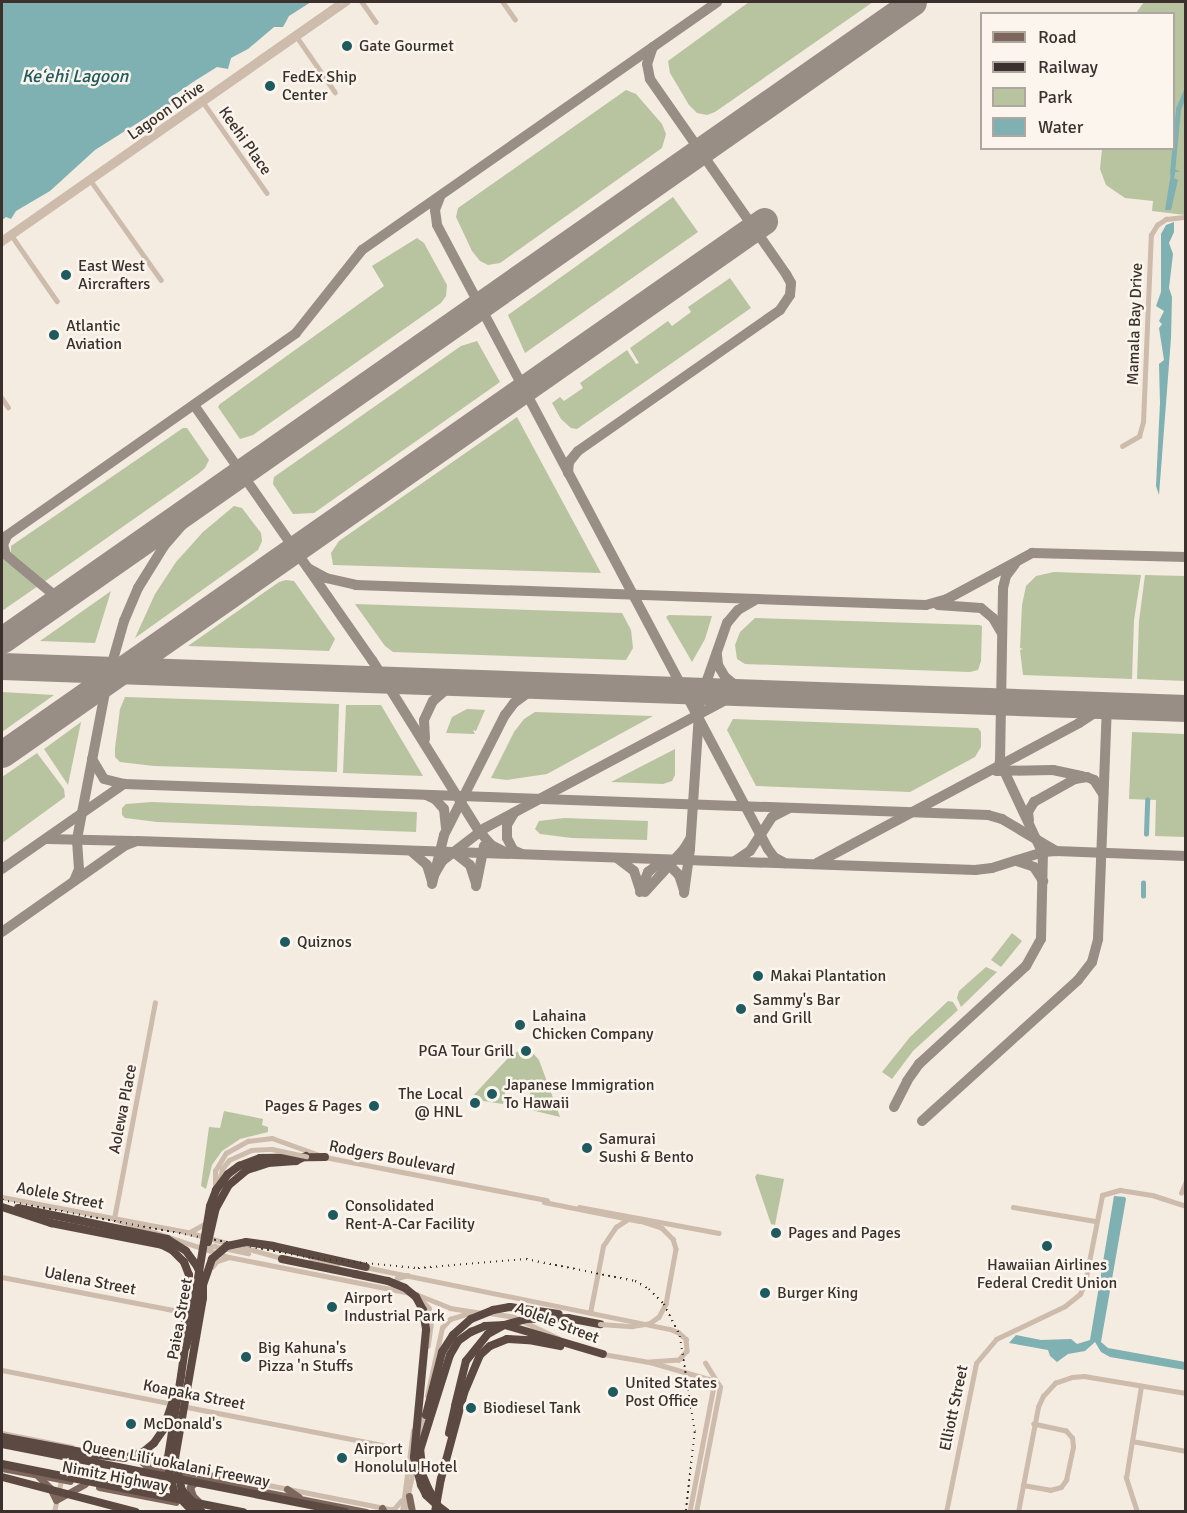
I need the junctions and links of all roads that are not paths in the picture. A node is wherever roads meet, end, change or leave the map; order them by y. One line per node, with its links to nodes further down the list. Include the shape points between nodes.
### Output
1 (339, 2): 7 (street, Lagoon Drive)
2 (347, 2): 7 (street, Lagoon Drive)
3 (362, 2): 6 (street)
4 (503, 2): 5 (street)
5 (515, 19)
6 (376, 22)
7 (295, 35): 8 (street); 9 (street, Lagoon Drive)
8 (335, 92)
9 (202, 100): 10 (street, Lagoon Drive); 11 (street, Keehi Place)
10 (89, 179): 13 (street, Lagoon Drive); 16 (street)
11 (267, 193)
12 (1185, 217): 20 (street, Mamala Bay Drive, via 1166,219 1151,235 1143,422 1138,436)
13 (10, 234): 14 (street, Lagoon Drive); 15 (street, Lagoon Drive); 17 (street)
14 (2, 238)
15 (2, 243)
16 (161, 280)
17 (57, 301)
18 (2, 398): 19 (street)
19 (8, 407)
20 (1122, 446)
21 (155, 1003): 33 (street, Aolewa Place)
22 (306, 1156): 25 (street, bridge, via 272,1149 251,1149 235,1155 225,1165); 47 (highway, bridge, via 254,1167 229,1185 216,1208); 53 (street, bridge, via 658,1226 673,1239 676,1249 663,1312 641,1326)
23 (325, 1157): 25 (street, Rodgers Boulevard, via 278,1139 248,1141 230,1150 219,1162 213,1183); 32 (street, Rodgers Boulevard); 47 (highway, bridge, via 271,1156 239,1166 222,1180 212,1200)
24 (1185, 1181): 26 (street)
25 (215, 1192): 31 (street, Rodgers Boulevard)
26 (1181, 1193)
27 (2, 1197): 33 (street, Aolele Street)
28 (2, 1206): 35 (highway)
29 (1013, 1207): 34 (street)
30 (1185, 1208): 34 (street, Elliott Street, via 1152,1195 1111,1191 1100,1198)
31 (210, 1217): 36 (street, via 199,1229); 38 (street, Rodgers Boulevard)
32 (633, 1217): 37 (street, Rodgers Boulevard); 51 (street, via 612,1231 601,1254)
33 (114, 1219): 36 (street, Aolele Street); 39 (street, Aolele Street)
34 (1095, 1221): 108 (street, Elliott Street, via 1080,1294 1065,1306 996,1339 979,1358)
35 (77, 1224): 54 (highway, via 162,1245 177,1254 190,1280); 94 (highway, bridge, via 167,1239 186,1251 198,1266 203,1298 175,1458 182,1490)
36 (188, 1232): 38 (street, Aolele Street)
37 (719, 1233)
38 (206, 1237): 39 (street, Rodgers Boulevard); 40 (street, Aolele Street)
39 (204, 1250): 40 (street, via 214,1246); 41 (street, Aolele Street); 47 (street, Paiea Street)
40 (256, 1253): 42 (street, Aolele Street)
41 (229, 1257): 46 (street, Aolele Street); 47 (street, via 213,1264)
42 (282, 1259): 43 (street, Aolele Street); 96 (highway, bridge, via 388,1281 416,1297 426,1330 414,1456 421,1485)
43 (366, 1267): 44 (street, Aolele Street); 54 (highway, bridge, via 273,1246 227,1246 215,1256)
44 (410, 1275): 46 (street, via 398,1278); 51 (street, Aolele Street)
45 (2, 1277): 49 (street, Ualena Street)
46 (391, 1289): 48 (street, Aolele Street)
47 (197, 1290): 54 (highway, bridge); 64 (street, Paiea Street)
48 (416, 1294): 50 (street, Aolele Street, via 450,1308); 92 (street, via 429,1308 432,1323)
49 (174, 1310)
50 (476, 1312): 55 (street, Aolele Street, via 514,1317); 87 (street, via 450,1319 440,1331)
51 (590, 1313): 56 (street, Aolele Street, via 676,1330 686,1340 687,1351 679,1360)
52 (568, 1318): 53 (highway); 71 (highway, bridge, via 510,1307 483,1313 464,1325 449,1340 439,1360); 81 (highway, bridge, via 516,1321 488,1334 475,1347 461,1375)
53 (600, 1324)
54 (186, 1347): 59 (highway)
55 (603, 1354): 56 (street, Aolele Street); 71 (highway, via 505,1325 485,1326 465,1336 450,1355); 81 (highway, via 521,1339 500,1341 485,1350 470,1376)
56 (650, 1362): 62 (street, Aolele Street, via 710,1378 714,1383)
57 (705, 1363): 63 (street, via 718,1383)
58 (2, 1370): 64 (street, Koapaka Street)
59 (181, 1377): 66 (highway, bridge, via 163,1430 149,1448 137,1455 110,1458); 99 (highway, bridge, via 167,1463 174,1492)
60 (1141, 1386): 61 (street); 65 (street, via 1084,1376 1066,1378 1043,1396); 67 (street)
61 (1185, 1393)
62 (712, 1398): 63 (street); 85 (street)
63 (717, 1402): 85 (street)
64 (177, 1405): 69 (street, Koapaka Street); 76 (street, Paiea Street)
65 (1034, 1424): 84 (street); 84 (street, via 1066,1431 1073,1447 1062,1486 1052,1490)
66 (2, 1438): 68 (street); 73 (main road, Nimitz Highway); 102 (highway, Queen Liliʻuokalani Freeway, bridge)
67 (1132, 1441): 72 (street); 110 (street, via 1126,1484)
68 (50, 1442): 70 (street); 73 (main road)
69 (382, 1445)
70 (70, 1446): 73 (street); 74 (street)
71 (420, 1450): 96 (highway, bridge, via 423,1476)
72 (1185, 1450)
73 (63, 1454): 77 (main road, Nimitz Highway); 82 (street)
74 (140, 1460): 76 (street); 77 (main road)
75 (2, 1466): 78 (main road, Nimitz Highway); 101 (highway, Queen Liliʻuokalani Freeway, bridge)
76 (162, 1468): 77 (main road, Nimitz Highway); 79 (main road, Nimitz Highway); 88 (street, Paiea Street)
77 (151, 1470)
78 (36, 1475): 82 (main road, Nimitz Highway); 91 (main road)
79 (205, 1476): 86 (street); 89 (main road, via 222,1483); 94 (main road, via 190,1487)
80 (2, 1477): 98 (highway, bridge)
81 (441, 1479): 96 (highway, bridge)
82 (61, 1480): 83 (main road, Nimitz Highway); 91 (street)
83 (85, 1484): 88 (main road, Nimitz Highway); 91 (main road)
84 (1023, 1485): 109 (street)
85 (697, 1487): 106 (street); 107 (street)
86 (287, 1489): 89 (main road); 90 (street)
87 (409, 1496): 104 (street); 105 (main road)
88 (156, 1498): 94 (main road, Nimitz Highway)
89 (301, 1498): 93 (main road)
90 (336, 1498): 93 (main road); 95 (street)
91 (56, 1500): 97 (street)
92 (401, 1501): 95 (street, via 394,1509); 104 (street)
93 (326, 1504): 103 (main road)
94 (204, 1510): 100 (main road, Nimitz Highway)
95 (383, 1510)
96 (440, 1510)
97 (54, 1512)
98 (136, 1512)
99 (193, 1512)
100 (223, 1512)
101 (243, 1512)
102 (345, 1512)
103 (366, 1512)
104 (403, 1512)
105 (412, 1512)
106 (690, 1512)
107 (696, 1512)
108 (946, 1512)
109 (1018, 1512)
110 (1137, 1512)

